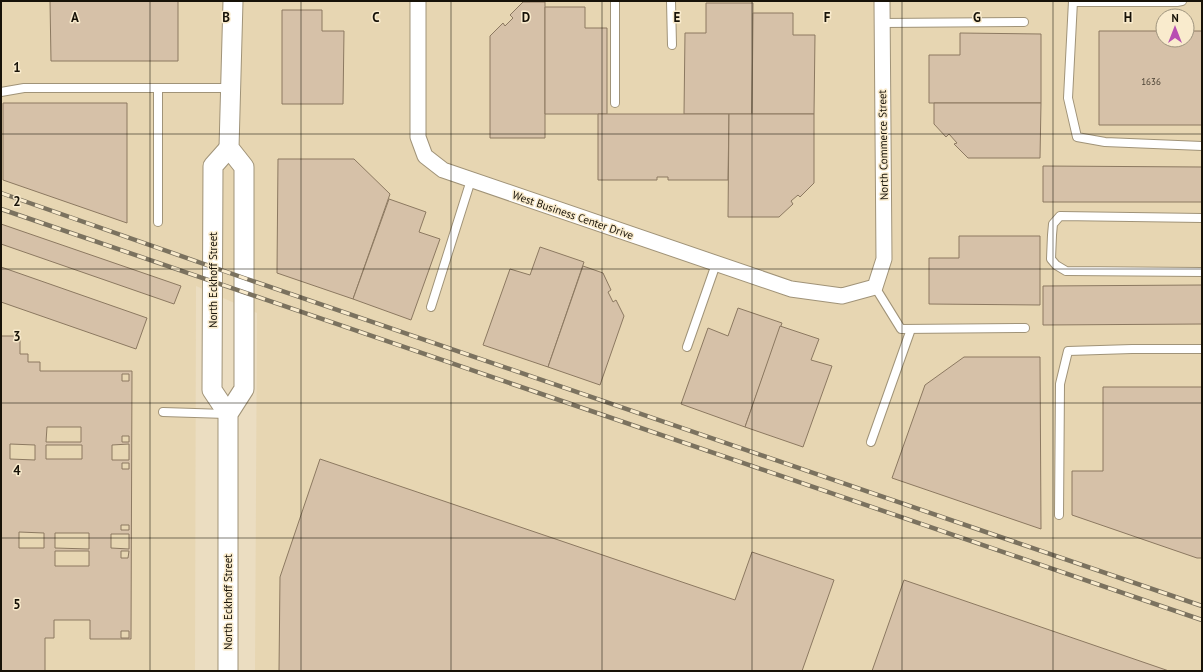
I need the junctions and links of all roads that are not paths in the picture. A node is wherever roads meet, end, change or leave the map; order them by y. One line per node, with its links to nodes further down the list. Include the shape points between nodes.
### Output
1 (233, 1): 12 (street)
2 (418, 1): 17 (street, West Business Center Drive, via 418,137 425,156 443,170)
3 (615, 1): 14 (lane)
4 (671, 1): 10 (lane)
5 (882, 1): 9 (street, North Commerce Street)
6 (1073, 1): 7 (lane); 15 (lane, via 1068,98 1077,137 1105,142)
7 (1182, 1)
8 (1024, 22): 9 (lane)
9 (882, 23): 22 (street, North Commerce Street, via 884,259)
10 (672, 45)
11 (158, 88): 12 (lane); 13 (lane, via 24,88); 19 (lane)
12 (231, 88): 16 (street)
13 (1, 92)
14 (615, 103)
15 (1202, 146)
16 (230, 148): 29 (street, via 244,166 244,389); 29 (street, North Eckhoff Street, via 213,166 212,390)
17 (471, 180): 20 (street, West Business Center Drive); 23 (lane)
18 (1202, 218): 21 (lane, via 1060,216 1053,224 1051,259 1066,271)
19 (158, 222)
20 (716, 264): 22 (street, West Business Center Drive, via 791,289 842,296); 26 (lane)
21 (1202, 272)
22 (875, 287): 25 (lane, via 901,329)
23 (431, 307)
24 (1025, 328): 25 (lane)
25 (911, 329): 30 (lane)
26 (687, 347)
27 (1202, 349): 31 (lane, via 1068,351 1060,384)
28 (163, 412): 29 (lane)
29 (228, 414): 32 (street, North Eckhoff Street)
30 (871, 442)
31 (1059, 515)
32 (228, 671)

